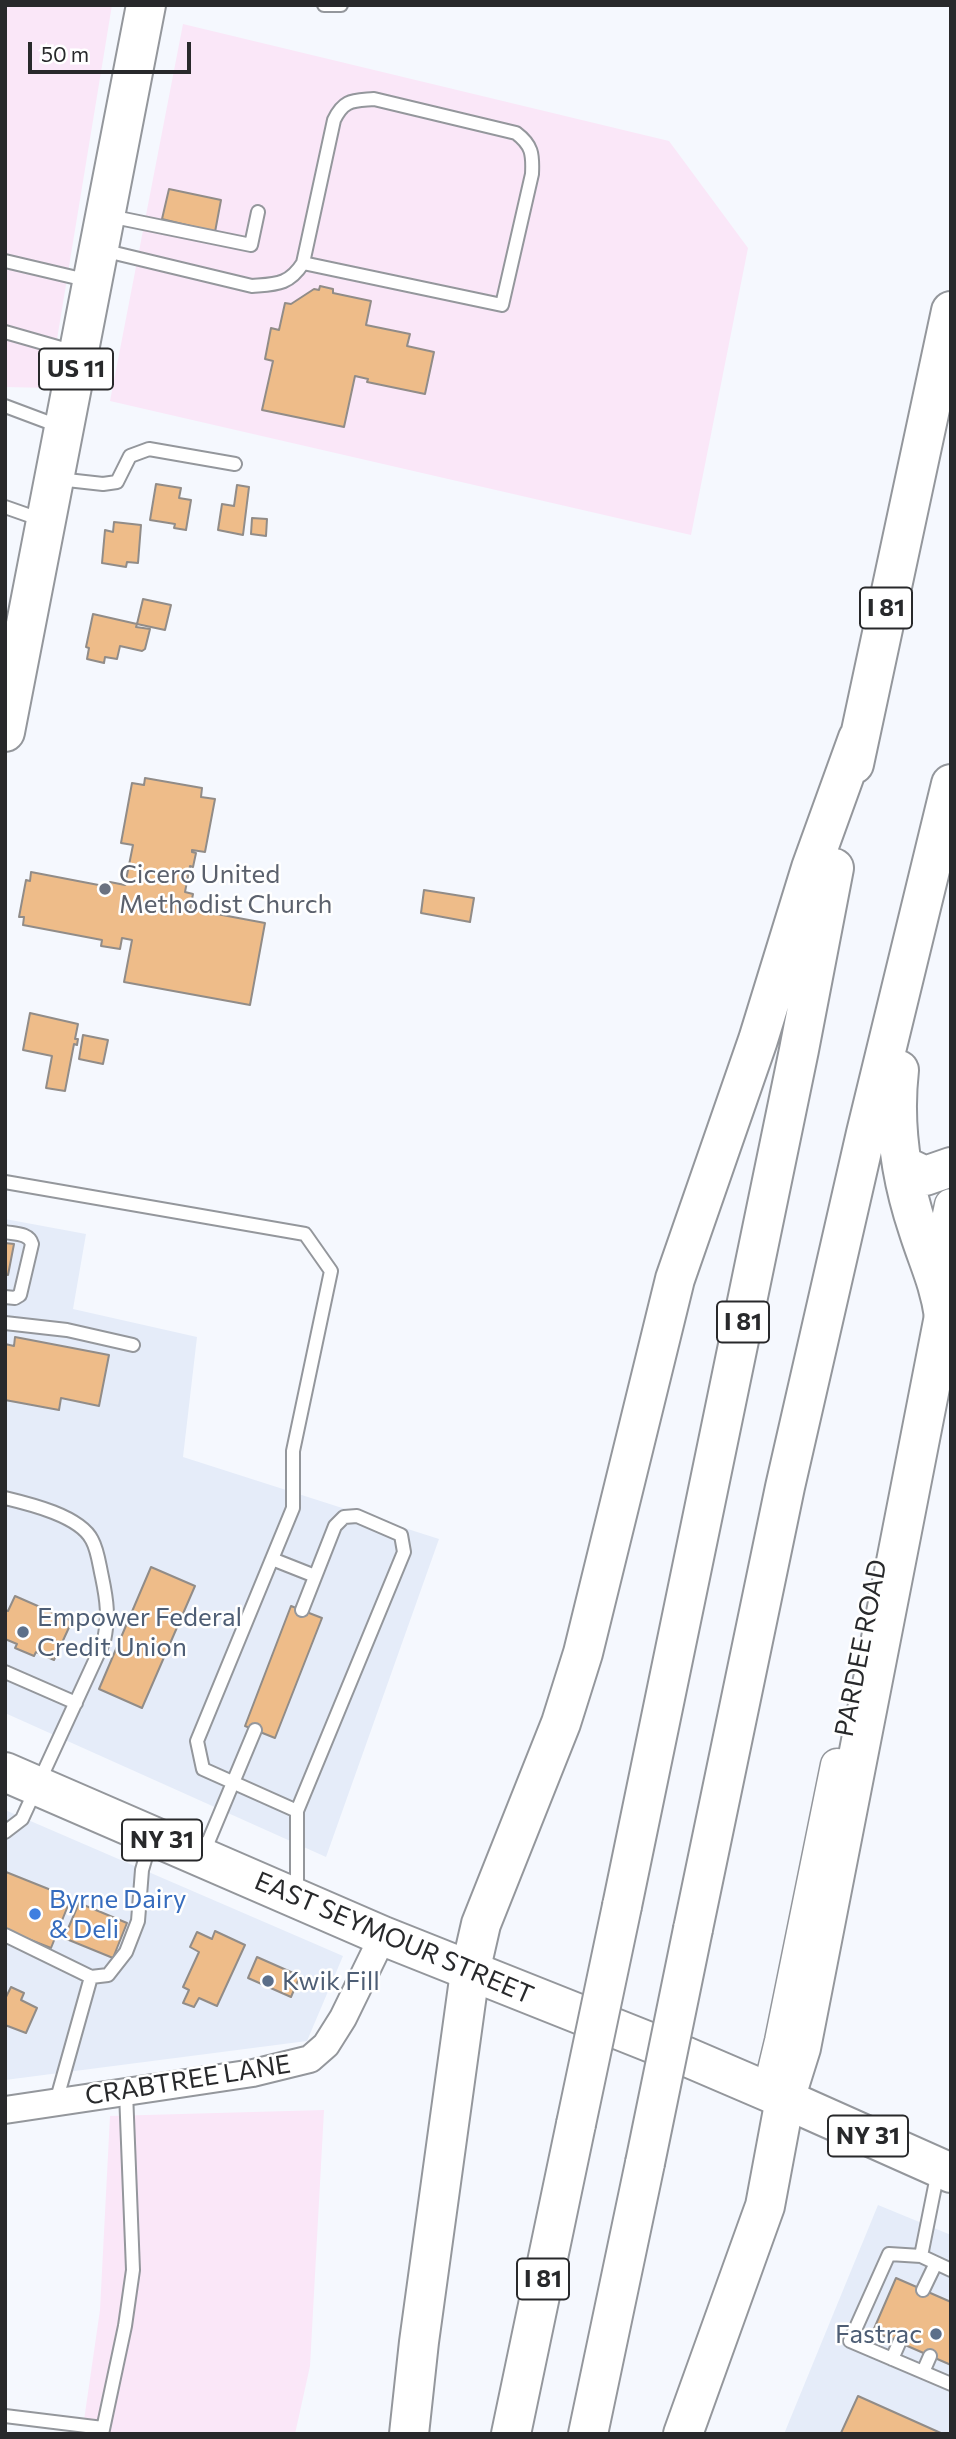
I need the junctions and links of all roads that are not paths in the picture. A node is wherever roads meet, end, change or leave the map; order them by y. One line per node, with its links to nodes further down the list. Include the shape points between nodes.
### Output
1 (146, 5): 5 (main road, US 11)
2 (324, 5): 3 (lane)
3 (341, 5)
4 (258, 212): 5 (lane, via 251,245)
5 (99, 248): 6 (lane); 7 (lane, via 252,286 278,284 294,276); 10 (main road, US 11)
6 (5, 261)
7 (303, 263): 7 (lane, via 340,107 374,99 516,132 528,142 533,174 502,305)
8 (951, 311): 18 (main road, I 81)
9 (5, 332): 10 (lane)
10 (79, 353): 12 (main road, US 11)
11 (5, 406): 12 (lane)
12 (64, 429): 14 (main road, US 11)
13 (235, 464): 14 (lane, via 149,449 130,456 117,482)
14 (54, 479): 16 (main road, US 11)
15 (5, 507): 16 (lane)
16 (46, 521): 17 (main road, US 11)
17 (5, 732)
18 (858, 738): 46 (main road, via 675,1279 583,1653 561,1723 481,1924); 65 (main road, I 81, bridge, via 799,1050)
19 (951, 784): 20 (main road)
20 (911, 947): 21 (main road, via 897,1088); 66 (main road, bridge, via 789,1474)
21 (902, 1165): 22 (main road, via 925,1176); 26 (main road, via 918,1229)
22 (951, 1167)
23 (5, 1182): 31 (lane, via 305,1234 331,1271 293,1451 293,1508)
24 (951, 1205): 26 (street, PARDEE ROAD)
25 (5, 1232): 27 (lane, via 25,1236 32,1244 20,1295)
26 (944, 1292): 49 (main road, PARDEE ROAD, via 801,2048)
27 (5, 1297)
28 (5, 1323): 29 (lane)
29 (132, 1345)
30 (5, 1497): 35 (lane, via 79,1526 91,1537 98,1556 109,1617 104,1641)
31 (272, 1559): 32 (lane); 38 (lane, via 197,1741 203,1769)
32 (316, 1576): 33 (lane); 39 (lane, via 335,1526 344,1517 357,1516 401,1535 404,1552)
33 (302, 1611)
34 (5, 1672): 35 (lane)
35 (76, 1703): 37 (lane)
36 (255, 1730): 38 (lane)
37 (22, 1779): 40 (lane, via 22,1819); 41 (main road, EAST SEYMOUR STREET / NY 31)
38 (232, 1784): 39 (lane); 42 (lane)
39 (297, 1811): 43 (lane)
40 (5, 1832)
41 (152, 1836): 42 (main road, EAST SEYMOUR STREET / NY 31); 47 (lane, via 142,1870 138,1922 126,1952 108,1975)
42 (202, 1857): 43 (main road, EAST SEYMOUR STREET / NY 31)
43 (297, 1899): 45 (main road, EAST SEYMOUR STREET / NY 31)
44 (5, 1935): 47 (lane)
45 (383, 1936): 46 (main road, EAST SEYMOUR STREET / NY 31); 48 (street, CRABTREE LANE, via 343,2018 326,2045 310,2059 253,2073)
46 (470, 1972): 49 (main road, EAST SEYMOUR STREET / NY 31); 64 (main road)
47 (91, 1977): 50 (lane)
48 (126, 2092): 50 (street, CRABTREE LANE); 63 (lane, via 133,2270)
49 (777, 2095): 52 (main road, NY 31); 67 (main road, PARDEE ROAD, via 765,2206)
50 (56, 2102): 51 (street, CRABTREE LANE)
51 (5, 2109)
52 (945, 2170): 53 (lane)
53 (921, 2256): 54 (lane); 59 (lane, via 889,2254 850,2341)
54 (936, 2263): 55 (lane); 56 (lane)
55 (951, 2270)
56 (923, 2290)
57 (899, 2343): 59 (lane)
58 (930, 2356): 60 (lane)
59 (892, 2359): 60 (lane)
60 (923, 2372): 61 (lane)
61 (951, 2384)
62 (5, 2416): 63 (lane)
63 (103, 2431)
64 (409, 2434)
65 (512, 2434)
66 (588, 2434)
67 (683, 2434)

